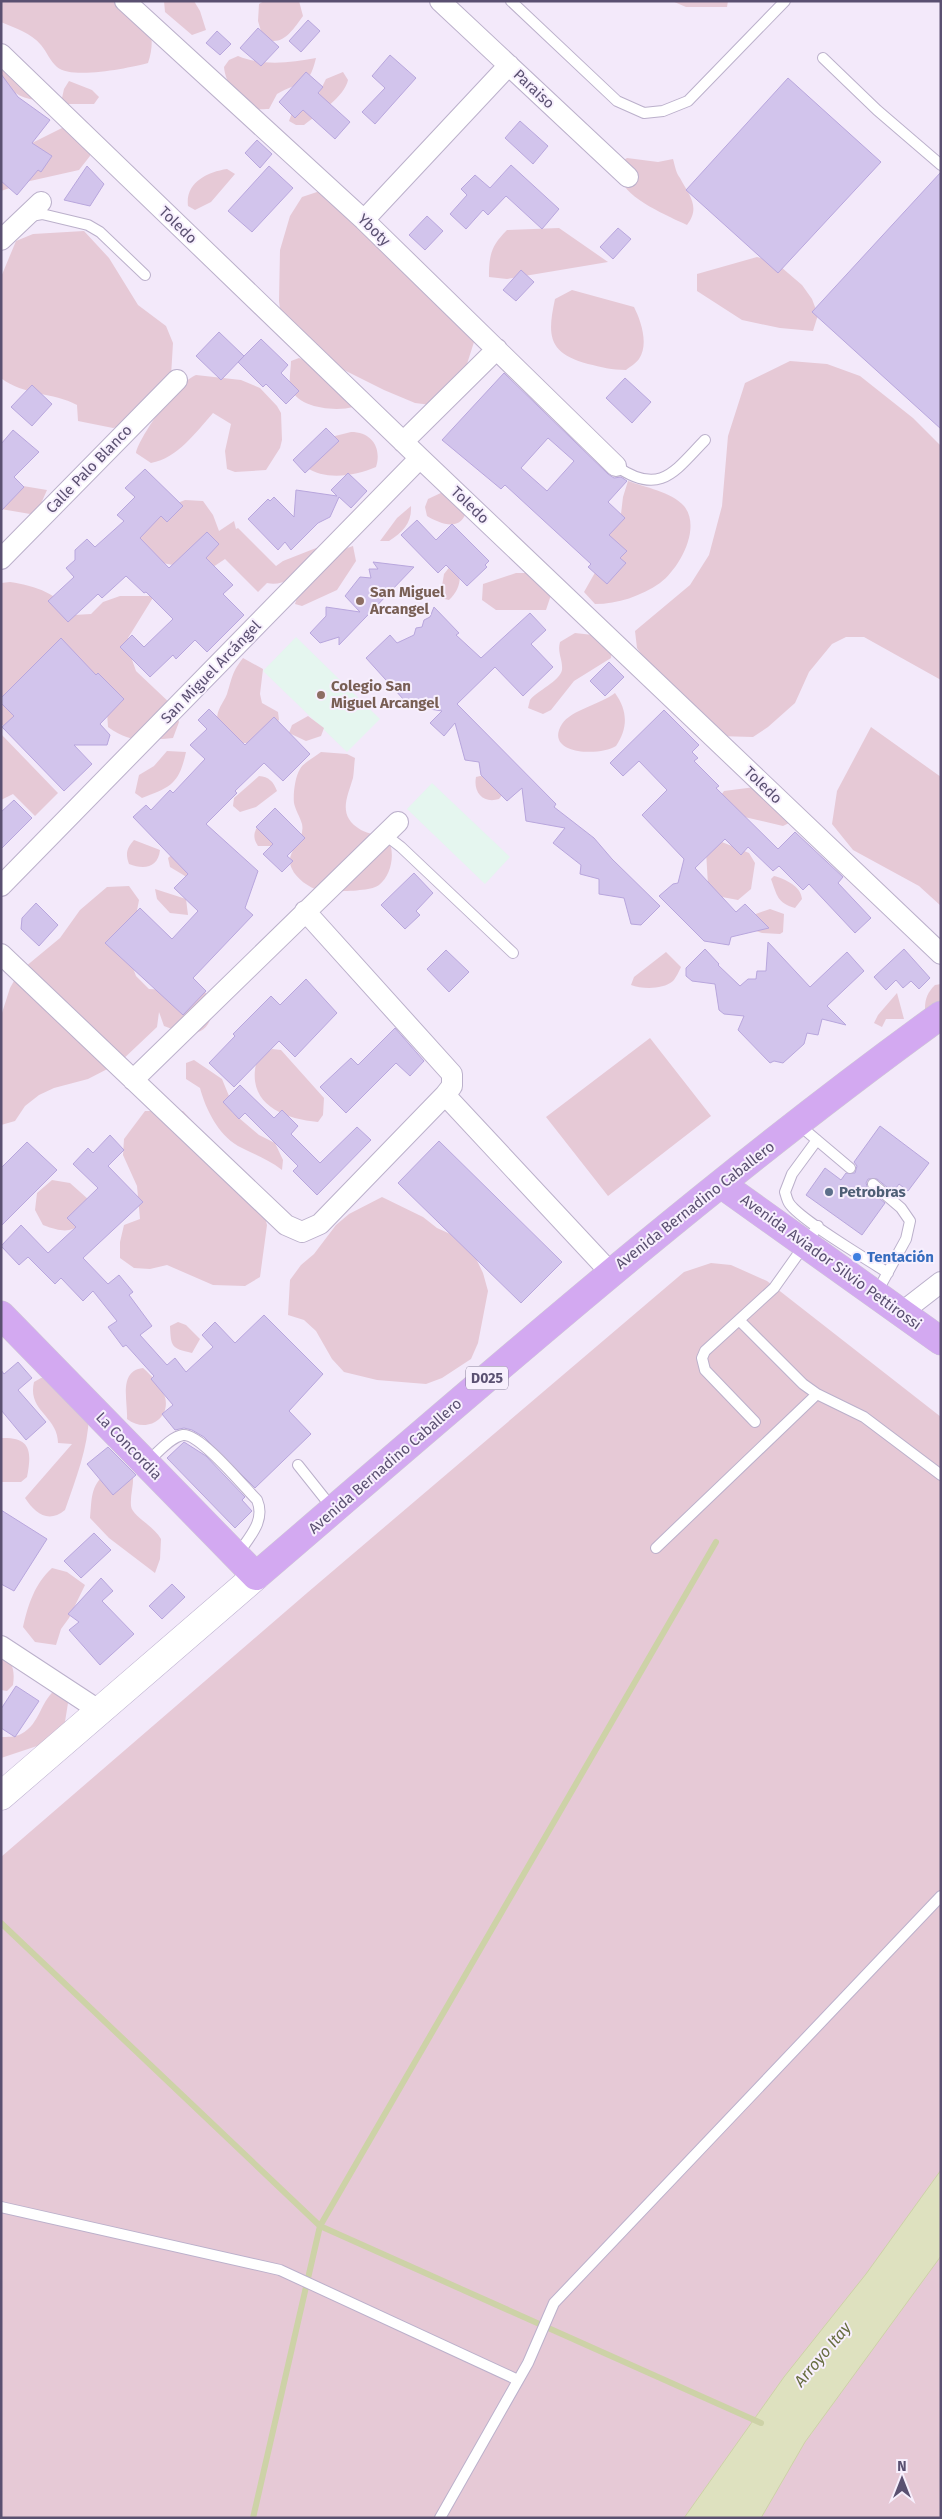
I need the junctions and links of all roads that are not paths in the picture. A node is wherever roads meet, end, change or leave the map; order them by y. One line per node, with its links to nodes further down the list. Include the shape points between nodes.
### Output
1 (125, 1): 12 (street, Yboty)
2 (440, 1): 7 (street, Paraiso)
3 (511, 1): 4 (lane, via 617,101 644,113 663,111 688,101)
4 (785, 1)
5 (1, 54): 18 (street, Toledo)
6 (823, 58): 8 (lane)
7 (509, 65): 9 (street, Paraiso); 12 (street)
8 (941, 165)
9 (628, 177)
10 (41, 202): 11 (street)
11 (25, 217): 13 (street); 14 (lane, via 42,214 88,225 100,232)
12 (364, 220): 15 (street, Yboty)
13 (1, 240)
14 (145, 275)
15 (497, 349): 18 (street); 20 (street, Yboty)
16 (177, 380): 21 (street, Calle Palo Blanco)
17 (705, 440): 20 (lane, via 668,476 651,481 633,478)
18 (403, 442): 19 (street, Toledo)
19 (420, 458): 23 (street, San Miguel Arcángel); 27 (street, Toledo)
20 (616, 466)
21 (1, 559)
22 (391, 828): 24 (street); 25 (lane, via 401,847)
23 (1, 886)
24 (305, 911): 29 (street); 30 (street, via 452,1074 452,1086)
25 (513, 953)
26 (1, 954): 29 (street)
27 (941, 954)
28 (941, 1015): 31 (main road, Avenida Bernadino Caballero)
29 (134, 1080): 30 (street, via 286,1225 302,1232 320,1224)
30 (446, 1095): 36 (street)
31 (807, 1132): 32 (lane); 33 (main road, Avenida Bernadino Caballero); 35 (lane, via 785,1192 788,1202)
32 (850, 1168)
33 (721, 1184): 35 (main road, Avenida Aviador Silvio Pettirossi); 36 (main road, Avenida Bernadino Caballero / D025)
34 (873, 1184): 38 (lane, via 901,1208 910,1221 906,1239)
35 (812, 1235): 38 (main road, Avenida Aviador Silvio Pettirossi); 41 (lane, via 774,1288)
36 (610, 1272): 48 (main road, Avenida Bernadino Caballero / D025)
37 (941, 1282): 39 (street)
38 (882, 1284): 39 (main road, Avenida Aviador Silvio Pettirossi)
39 (900, 1313): 42 (main road, Avenida Aviador Silvio Pettirossi)
40 (1, 1315): 45 (main road, La Concordia)
41 (739, 1320): 43 (lane); 44 (lane, via 705,1351 702,1364)
42 (941, 1341)
43 (816, 1394): 47 (lane, via 864,1417); 49 (lane)
44 (755, 1422)
45 (146, 1463): 50 (main road, La Concordia); 50 (lane, via 175,1438 185,1435 199,1441 257,1500 261,1510 260,1520)
46 (298, 1465): 48 (lane)
47 (941, 1475)
48 (333, 1510): 51 (main road, Avenida Bernadino Caballero / D025)
49 (656, 1548)
50 (237, 1555): 51 (main road, La Concordia)
51 (256, 1576): 53 (street, Avenida Bernadino Caballero)
52 (1, 1646): 53 (street)
53 (100, 1711): 54 (street, Avenida Bernadino Caballero)
54 (1, 1796)
55 (941, 1896): 57 (lane, via 554,2303)
56 (1, 2207): 57 (lane, via 280,2270)
57 (518, 2380): 58 (lane)
58 (440, 2518)

